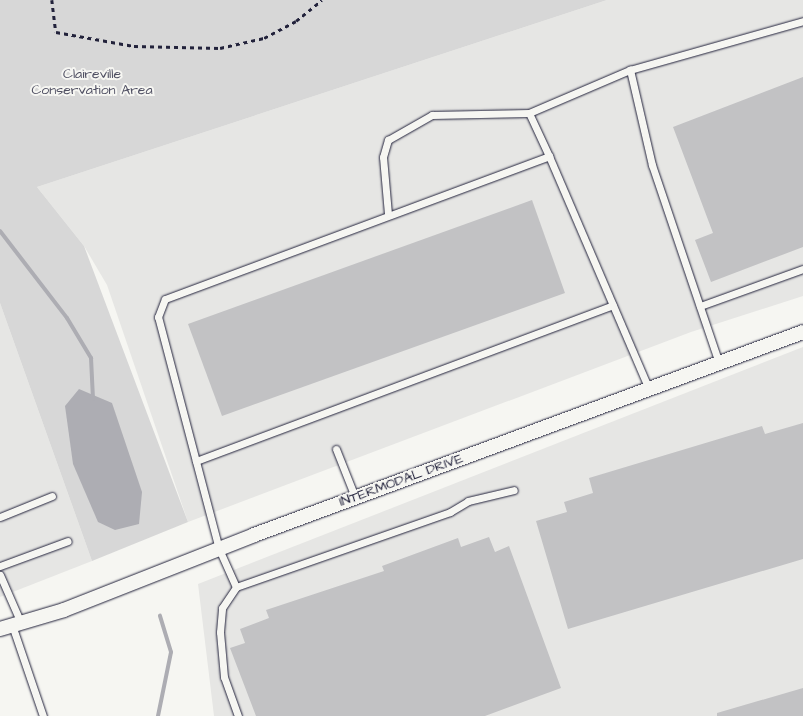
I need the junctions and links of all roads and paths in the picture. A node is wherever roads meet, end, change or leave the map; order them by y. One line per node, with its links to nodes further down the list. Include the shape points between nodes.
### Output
1 (52, 0): 2 (path, via 56,32 134,46 220,48 264,38 296,21)
2 (322, 0)
3 (803, 21): 4 (lane)
4 (630, 70): 5 (lane); 10 (lane, via 652,165)
5 (529, 113): 6 (lane); 7 (lane, via 432,115 388,140 383,157)
6 (549, 156): 7 (lane); 9 (lane)
7 (388, 214): 15 (lane, via 165,299 158,318)
8 (803, 269): 10 (lane)
9 (614, 305): 13 (lane); 15 (lane)
10 (700, 306): 12 (lane)
11 (803, 332): 12 (street, INTERMODAL DRIVE)
12 (719, 363): 13 (street, INTERMODAL DRIVE)
13 (649, 389): 18 (street, INTERMODAL DRIVE)
14 (336, 449): 18 (lane)
15 (196, 461): 21 (lane)
16 (514, 490): 24 (lane, via 468,501 450,512)
17 (52, 496): 19 (lane)
18 (355, 498): 21 (street, INTERMODAL DRIVE)
19 (0, 517)
20 (68, 541): 22 (lane)
21 (219, 549): 24 (lane); 25 (street, INTERMODAL DRIVE)
22 (0, 566)
23 (0, 575): 25 (lane)
24 (236, 587): 27 (lane, via 222,608 220,632 224,677)
25 (11, 625): 26 (lane)
26 (43, 716)
27 (238, 716)

